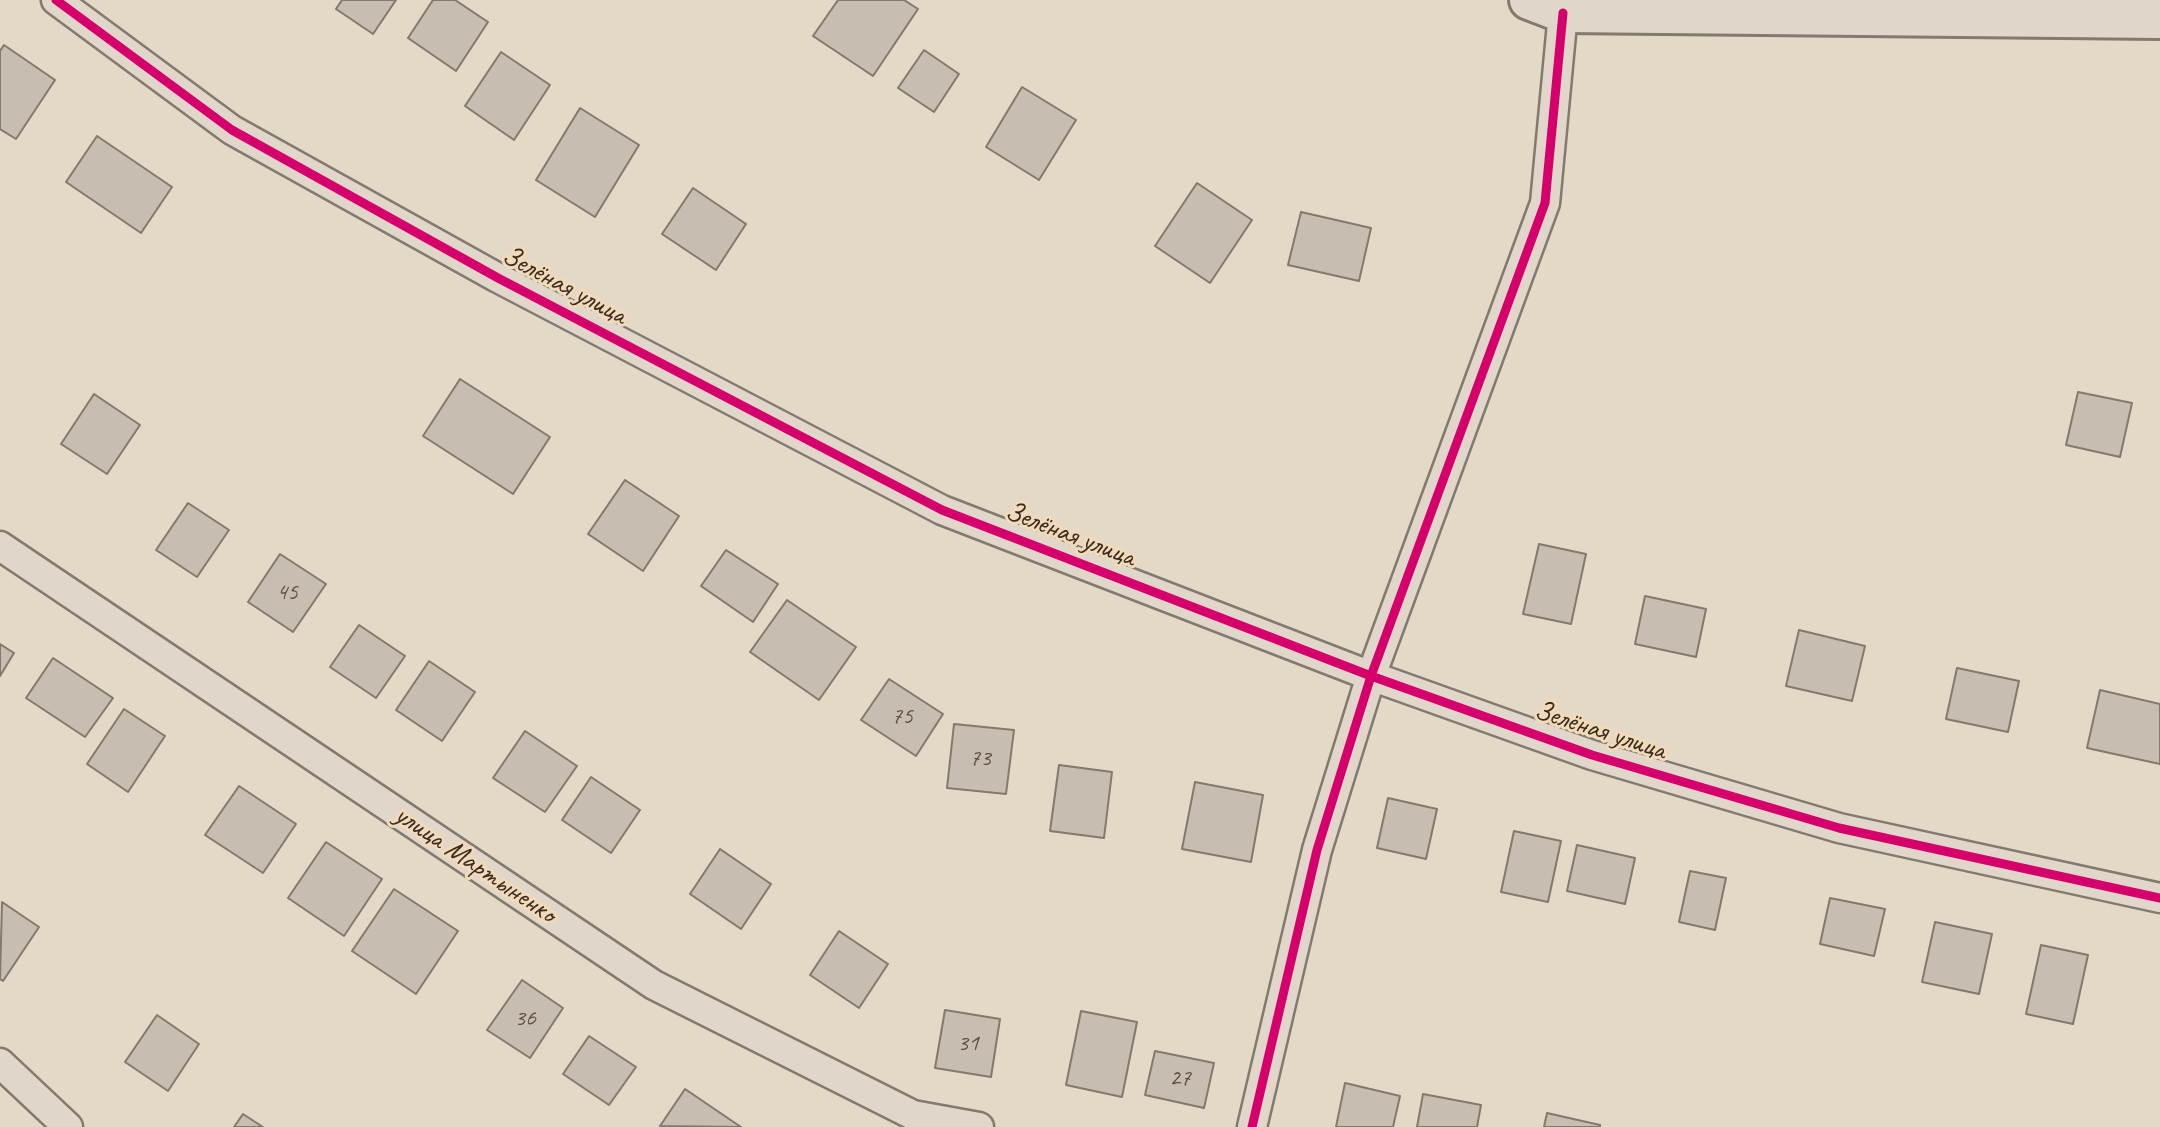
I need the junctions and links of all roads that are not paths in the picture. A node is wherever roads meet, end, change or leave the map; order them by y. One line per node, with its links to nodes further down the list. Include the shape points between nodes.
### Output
1 (56, 0): 5 (street, Зелёная улица, via 232,130 498,278 942,510)
2 (1546, 6): 3 (main road); 5 (street, via 1545,203)
3 (2160, 19)
4 (0, 546): 9 (street, улица Мартыненко, via 654,985 913,1115)
5 (1371, 676): 6 (street, Зелёная улица, via 1592,755 1839,828); 10 (street, via 1317,850)
6 (2160, 898)
7 (0, 1063): 8 (street)
8 (68, 1127)
9 (979, 1127)
10 (1252, 1127)

